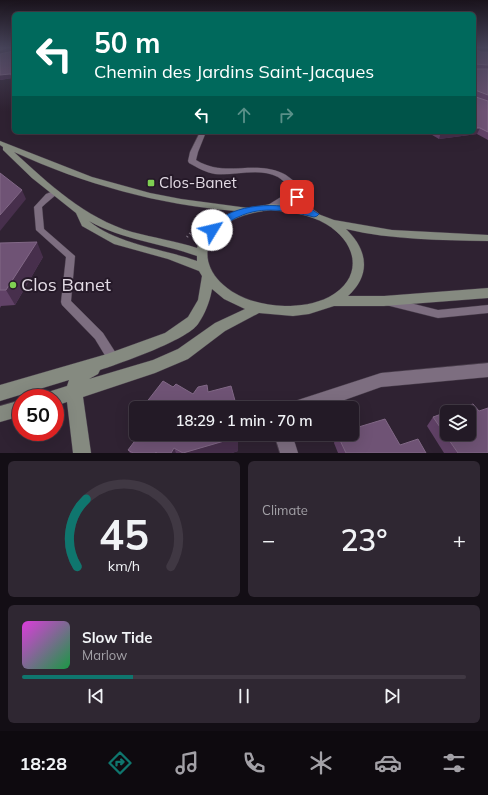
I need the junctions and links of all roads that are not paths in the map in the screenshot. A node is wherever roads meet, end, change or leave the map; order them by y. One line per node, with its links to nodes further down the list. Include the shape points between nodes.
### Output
1 (202, 134): 4 (street, via 192,160 196,164 204,169 220,172 276,172 292,184)
2 (0, 143): 3 (main road, via 30,172); 6 (main road, via 90,179 154,197 214,208)
3 (56, 192): 7 (main road); 18 (lane, via 38,207 40,230 71,256 66,302 99,336)
4 (293, 192): 5 (street); 8 (street, via 301,205)
5 (271, 207): 6 (main road); 8 (main road)
6 (253, 209): 11 (main road, via 230,217 212,230 205,241)
7 (80, 212): 11 (main road, via 129,234); 12 (main road, via 86,224 118,242 172,256)
8 (314, 214): 9 (main road)
9 (329, 221): 10 (main road, via 352,228); 14 (main road, via 351,240 358,252 359,265 356,278 347,291)
10 (488, 238)
11 (202, 254): 12 (main road)
12 (206, 272): 16 (main road, via 219,289 236,300); 18 (main road, via 204,300 193,321 170,337)
13 (488, 293): 15 (main road)
14 (333, 301): 15 (main road); 16 (main road, via 298,311)
15 (384, 301): 17 (lane, via 438,314)
16 (258, 308): 20 (main road, via 220,327 183,354 155,366)
17 (488, 309)
18 (110, 360): 20 (main road, via 77,378); 21 (main road)
19 (488, 370): 23 (street, via 381,380)
20 (74, 392): 22 (main road); 27 (main road)
21 (0, 393)
22 (64, 395)
23 (319, 401)
24 (12, 411): 25 (main road)
25 (0, 414)
26 (285, 441): 28 (street)
27 (82, 453)
28 (289, 453)

